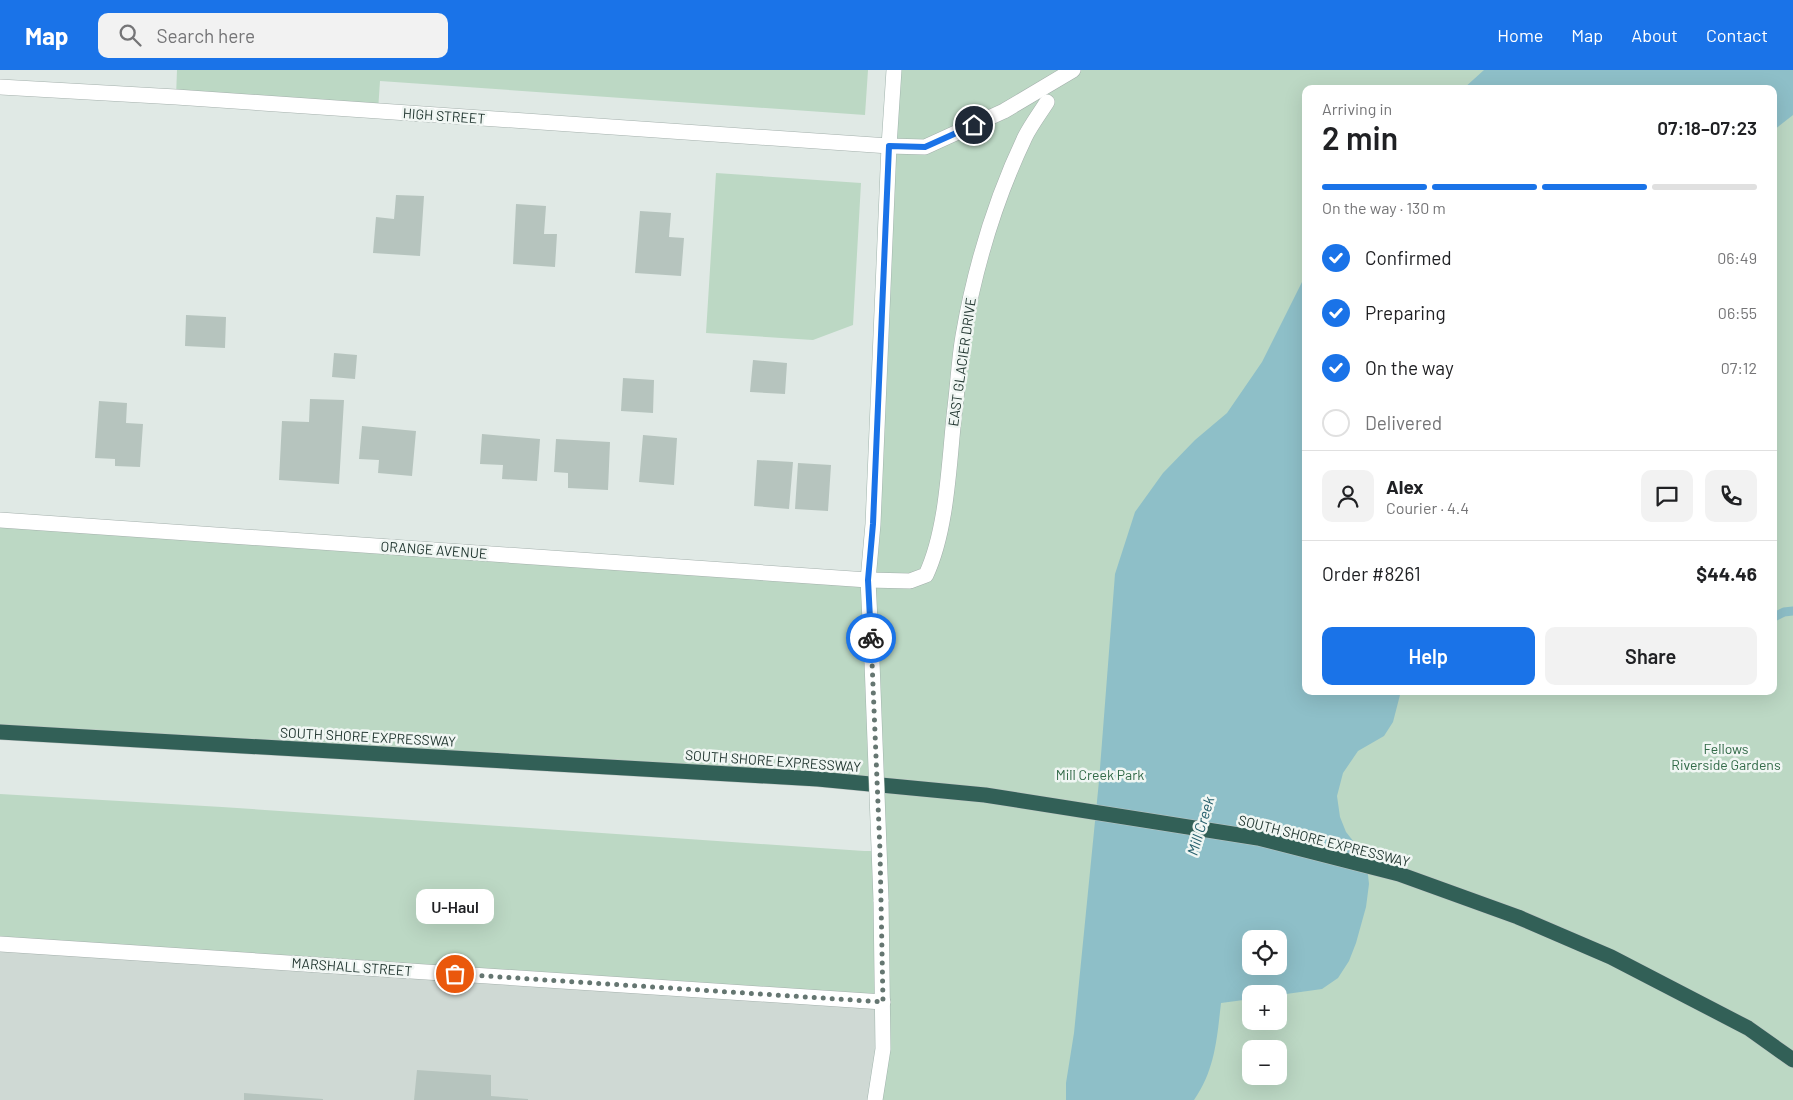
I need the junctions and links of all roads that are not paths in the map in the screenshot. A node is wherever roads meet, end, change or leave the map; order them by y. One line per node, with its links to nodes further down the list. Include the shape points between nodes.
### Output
1 (894, 70): 5 (street)
2 (1073, 70): 5 (street, via 1004,111 925,147)
3 (0, 87): 5 (street, HIGH STREET)
4 (1047, 102): 7 (street, EAST GLACIER DRIVE, via 1026,136 1004,185 973,286 963,337 935,556 926,575 910,581)
5 (889, 146): 7 (street, via 874,514)
6 (0, 520): 7 (street, ORANGE AVENUE)
7 (868, 580): 10 (street, bridge)
8 (0, 732): 11 (highway, SOUTH SHORE EXPRESSWAY, via 818,780 985,796 1258,838 1399,874 1518,917 1611,957 1748,1028)
9 (0, 944): 10 (street, MARSHALL STREET)
10 (883, 1002): 12 (street, via 883,1049)
11 (1793, 1060)
12 (875, 1100)

